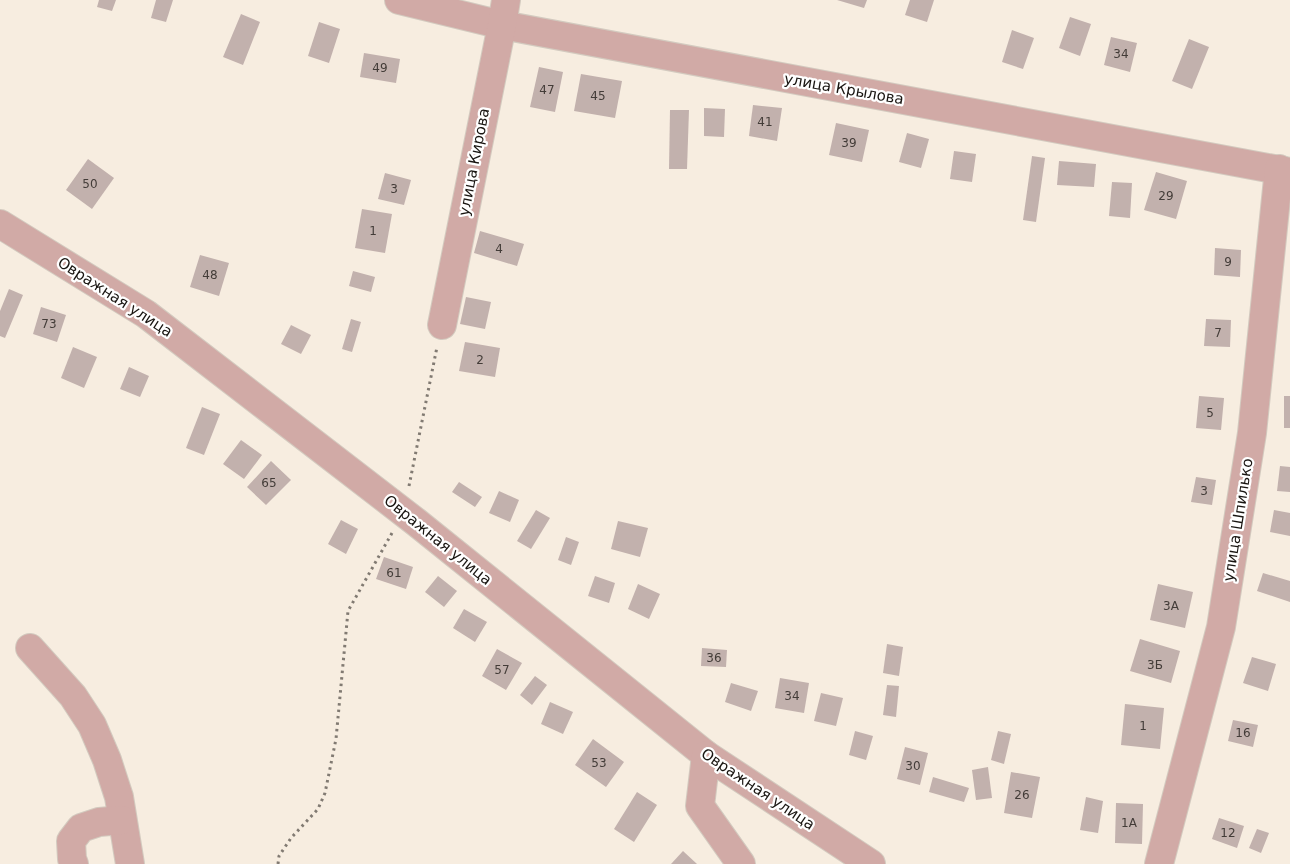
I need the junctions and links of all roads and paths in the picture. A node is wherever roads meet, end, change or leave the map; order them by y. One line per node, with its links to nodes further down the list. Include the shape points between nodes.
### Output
1 (399, 0): 2 (street, улица Крылова)
2 (504, 13): 3 (street, улица Крылова); 5 (street, улица Кирова)
3 (1284, 170): 15 (street, улица Шпилько, via 1252,434 1221,627)
4 (0, 224): 6 (street, Овражная улица, via 146,314)
5 (442, 325): 6 (path)
6 (404, 512): 8 (street, Овражная улица); 12 (path, via 348,611 336,739 325,794 318,809 291,838 279,856)
7 (30, 648): 9 (street, via 72,696 92,725 119,797)
8 (706, 755): 13 (street, via 700,806); 14 (street, Овражная улица)
9 (122, 820): 10 (street, via 98,822 81,828 71,841); 11 (street)
10 (74, 864)
11 (130, 864)
12 (278, 864)
13 (741, 864)
14 (871, 864)
15 (1159, 864)

